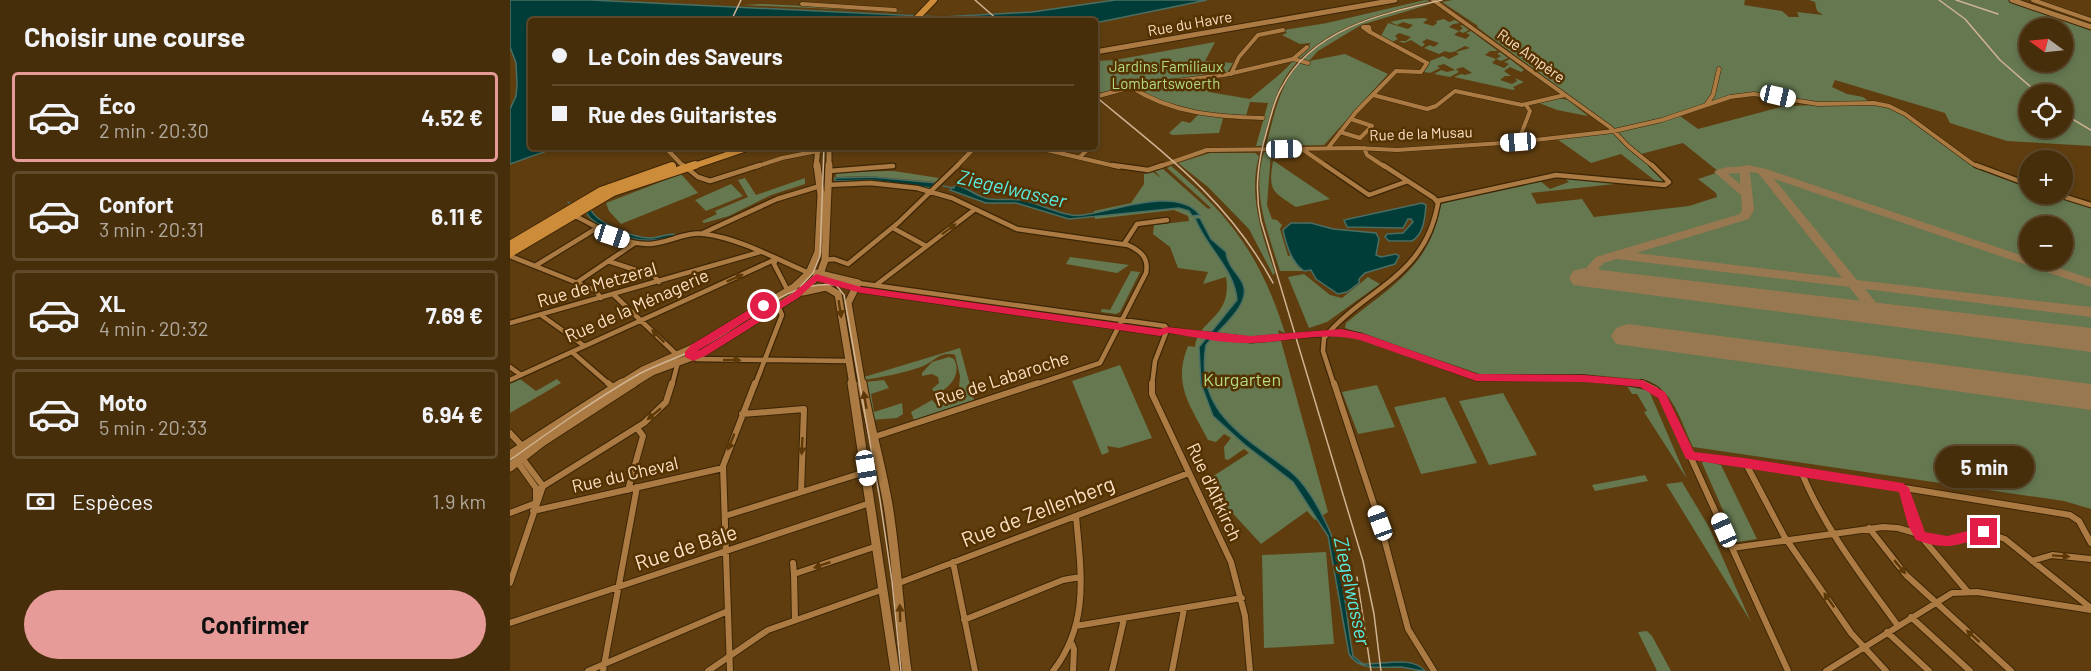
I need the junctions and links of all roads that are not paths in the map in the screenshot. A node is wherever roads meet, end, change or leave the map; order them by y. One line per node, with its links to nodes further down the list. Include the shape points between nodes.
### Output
1 (807, 0): 8 (street, via 802,4)
2 (831, 0): 8 (street)
3 (929, 0): 10 (main road)
4 (1395, 0): 16 (main road, Rue du Havre)
5 (1434, 0): 23 (street, Rue Ampère)
6 (2012, 0): 12 (main road)
7 (2033, 0): 11 (street)
8 (824, 6): 9 (street)
9 (895, 10)
10 (916, 18)
11 (2091, 20)
12 (2091, 27)
13 (1283, 30): 20 (street, via 1258,35 1239,57)
14 (1370, 32): 22 (street, via 1427,62 1421,72 1396,70)
15 (1307, 47): 17 (street)
16 (1098, 51)
17 (1293, 59): 18 (street); 20 (street)
18 (1308, 63)
19 (1719, 69): 26 (street, via 1713,95)
20 (1231, 74): 21 (street)
21 (1131, 87): 24 (street); 27 (street, via 1155,100 1186,109 1228,117)
22 (1373, 95): 25 (street, via 1427,109 1436,107 1455,91); 28 (street)
23 (1565, 95): 25 (street); 29 (street, Rue Ampère)
24 (1098, 96)
25 (1526, 105): 31 (street, via 1530,111)
26 (1706, 105): 29 (street, Rue de la Musau); 49 (street, Rue de la Musau, via 1754,94 1818,104 1889,106 1973,164)
27 (1263, 118)
28 (1351, 118): 30 (street); 30 (street, via 1372,126 1360,138)
29 (1614, 131): 31 (street, Rue de la Musau); 53 (street, Rue Ampère, via 1669,183 1556,175)
30 (1340, 132): 32 (street)
31 (1518, 142): 33 (street, Rue de la Musau, via 1397,150)
32 (1328, 148): 33 (street, Rue de la Musau); 34 (street, Rue de la Musau)
33 (1364, 148): 48 (street, via 1367,155)
34 (1302, 149): 44 (street, Rue de la Musau, via 1207,150 1148,170 1132,170); 48 (street, via 1369,195)
35 (668, 150): 45 (street)
36 (725, 150): 45 (main road)
37 (739, 150): 45 (main road)
38 (813, 150): 45 (street, via 710,181)
39 (817, 150): 50 (main road, via 816,172)
40 (829, 150): 47 (main road)
41 (972, 150): 51 (street)
42 (1049, 150): 44 (street, Rue de la Musau)
43 (1087, 150): 44 (street)
44 (1080, 156)
45 (683, 166): 56 (main road, via 613,192); 63 (main road, via 601,191)
46 (893, 166): 47 (street)
47 (829, 171): 50 (main road)
48 (1408, 181): 53 (street)
49 (2019, 181)
50 (824, 186): 51 (street, via 867,183); 60 (street, via 777,199); 68 (main road); 71 (main road)
51 (934, 190): 55 (street); 59 (street)
52 (2073, 199): 54 (street)
53 (1437, 201): 92 (street, via 1430,236 1418,255)
54 (2091, 205)
55 (974, 210): 62 (street, via 1017,229); 64 (street, one-way to 55)
56 (573, 215): 58 (street); 66 (main road)
57 (1167, 220): 62 (street, via 1137,224)
58 (597, 228): 61 (street); 70 (street)
59 (893, 228): 64 (street); 68 (street, via 848,264)
60 (703, 233): 61 (street, via 652,244); 65 (street)
61 (635, 243): 69 (street)
62 (1124, 244): 88 (street, Rue de Labaroche, via 1143,254 1148,267)
63 (510, 245)
64 (926, 246): 74 (street)
65 (760, 252): 67 (street); 72 (street, Rue de Metzeral)
66 (510, 255): 70 (street)
67 (776, 259): 71 (street); 76 (street, via 774,264); 87 (street, Rue de la Ménagerie, one-way to 67)
68 (825, 260): 71 (main road)
69 (608, 261): 72 (street, via 654,276); 73 (street)
70 (535, 266): 73 (street)
71 (817, 273): 75 (street); 75 (main road, via 844,279); 76 (main road); 78 (main road)
72 (659, 282): 79 (street, Rue de Metzeral)
73 (576, 283): 81 (street, via 595,290)
74 (877, 284): 75 (street); 77 (street); 80 (street)
75 (858, 287): 77 (street); 107 (main road, one-way to 75, via 848,303)
76 (788, 291): 94 (main road)
77 (871, 291): 82 (street)
78 (799, 293): 83 (main road); 99 (main road, one-way to 99, via 823,286 837,293)
79 (614, 294): 81 (street, Rue de Metzeral); 87 (street)
80 (951, 295): 82 (street); 84 (street)
81 (601, 298): 86 (street, Rue de Metzeral)
82 (946, 302): 85 (street)
83 (778, 306): 96 (main road); 98 (street, via 782,315)
84 (1031, 306): 85 (street); 88 (street)
85 (1027, 314): 90 (street)
86 (541, 315): 89 (street, Rue de Metzeral); 93 (street)
87 (642, 320): 93 (street, Rue de la Ménagerie); 97 (street, one-way to 87)
88 (1123, 320): 90 (street, Rue de Labaroche); 91 (street, via 1165,326)
89 (510, 323)
90 (1119, 327): 91 (street, via 1160,333); 107 (street, Rue de Labaroche, via 1100,363)
91 (1167, 330): 92 (street, via 1265,339); 114 (street, Rue d'Altkirch, via 1154,359 1152,394)
92 (1329, 332): 109 (street, via 1361,336 1476,378 1584,378 1642,383 1662,395); 177 (street, via 1323,343 1325,361 1380,523 1402,611 1408,629)
93 (583, 345): 95 (street, Rue de la Ménagerie)
94 (695, 347): 96 (main road); 97 (main road)
95 (572, 351): 101 (street, Rue de la Ménagerie); 103 (street)
96 (691, 356): 97 (main road); 98 (street, one-way to 98)
97 (677, 358): 103 (main road); 105 (street, one-way to 105, via 665,404); 110 (main road)
98 (764, 360): 99 (street); 104 (street)
99 (848, 361): 122 (main road)
100 (510, 367): 101 (street)
101 (521, 375): 102 (street, Rue de la Ménagerie)
102 (510, 380)
103 (614, 388): 110 (main road)
104 (742, 414): 112 (street, one-way to 112); 120 (street, one-way to 120, via 804,409)
105 (637, 428): 118 (street); 119 (street, via 643,436)
106 (510, 432): 110 (street)
107 (874, 437): 121 (main road)
108 (510, 455): 110 (main road)
109 (1690, 456): 111 (street); 134 (street)
110 (520, 458): 118 (street)
111 (1745, 462): 113 (street); 131 (street)
112 (723, 468): 116 (street, Rue du Cheval); 126 (street)
113 (1801, 471): 117 (street); 129 (street)
114 (1189, 473): 127 (street, Rue de Zellenberg); 148 (street, Rue d'Altkirch, via 1231,562)
115 (859, 474): 120 (street)
116 (637, 487): 119 (street, Rue du Cheval); 145 (street)
117 (1903, 488): 130 (street); 132 (street, via 2075,517)
118 (538, 490): 123 (street); 123 (street); 124 (street)
119 (628, 490): 123 (street, Rue du Cheval)
120 (801, 492): 126 (street)
121 (887, 498): 122 (main road); 144 (main road)
122 (872, 502): 133 (main road); 135 (street, Rue de Bâle)
123 (535, 507): 124 (street, Rue du Cheval); 140 (street)
124 (518, 508): 125 (street)
125 (510, 513)
126 (725, 516): 135 (street)
127 (1076, 516): 138 (street, Rue de Zellenberg); 142 (street)
128 (1869, 528): 129 (street); 130 (street, via 1892,527); 149 (street, one-way to 149, via 1906,575)
129 (1832, 533): 131 (street); 159 (street)
130 (1921, 536): 137 (street, via 1947,541 1989,532 2005,539); 147 (street)
131 (1786, 540): 134 (street); 162 (street, one-way to 131)
132 (2091, 543)
133 (877, 546): 141 (street, one-way to 141); 146 (main road)
134 (1732, 548): 178 (street)
135 (726, 552): 145 (street, Rue de Bâle); 152 (street)
136 (2091, 560): 137 (street, one-way to 136, via 2052,555)
137 (2032, 561): 151 (street)
138 (953, 562): 144 (street, Rue de Zellenberg); 156 (street)
139 (794, 563): 141 (street)
140 (512, 572): 143 (street)
141 (794, 574): 155 (street)
142 (1080, 577): 156 (street, via 1063,580); 158 (street)
143 (510, 583)
144 (899, 583): 146 (main road); 170 (main road, one-way to 144)
145 (618, 587): 157 (street, Rue de Bâle); 164 (street)
146 (884, 589): 155 (street); 169 (main road)
147 (1967, 591): 149 (street); 151 (street)
148 (1242, 598): 150 (street); 176 (street, Rue d'Altkirch)
149 (1935, 602): 153 (street); 183 (street, one-way to 149)
150 (1184, 609): 154 (street); 175 (street)
151 (2091, 609)
152 (728, 611): 163 (street); 164 (street)
153 (1911, 617): 159 (street); 182 (street)
154 (1124, 619): 158 (street); 174 (street)
155 (795, 620): 163 (street, via 768,630)
156 (964, 620): 171 (street)
157 (510, 623)
158 (1076, 626): 161 (street)
159 (1898, 626): 160 (street)
160 (1887, 633): 162 (street); 181 (street)
161 (1072, 644): 172 (street); 173 (street)
162 (1863, 648): 165 (street); 180 (street)
163 (730, 656): 167 (street); 168 (street)
164 (603, 668): 166 (street)
165 (1837, 668): 179 (street)
166 (588, 671)
167 (708, 671)
168 (730, 671)
169 (895, 671)
170 (907, 671)
171 (975, 671)
172 (1053, 671)
173 (1072, 671)
174 (1112, 671)
175 (1172, 671)
176 (1250, 671)
177 (1434, 671)
178 (1788, 671)
179 (1826, 671)
180 (1886, 671)
181 (1929, 671)
182 (1970, 671)
183 (2011, 671)

